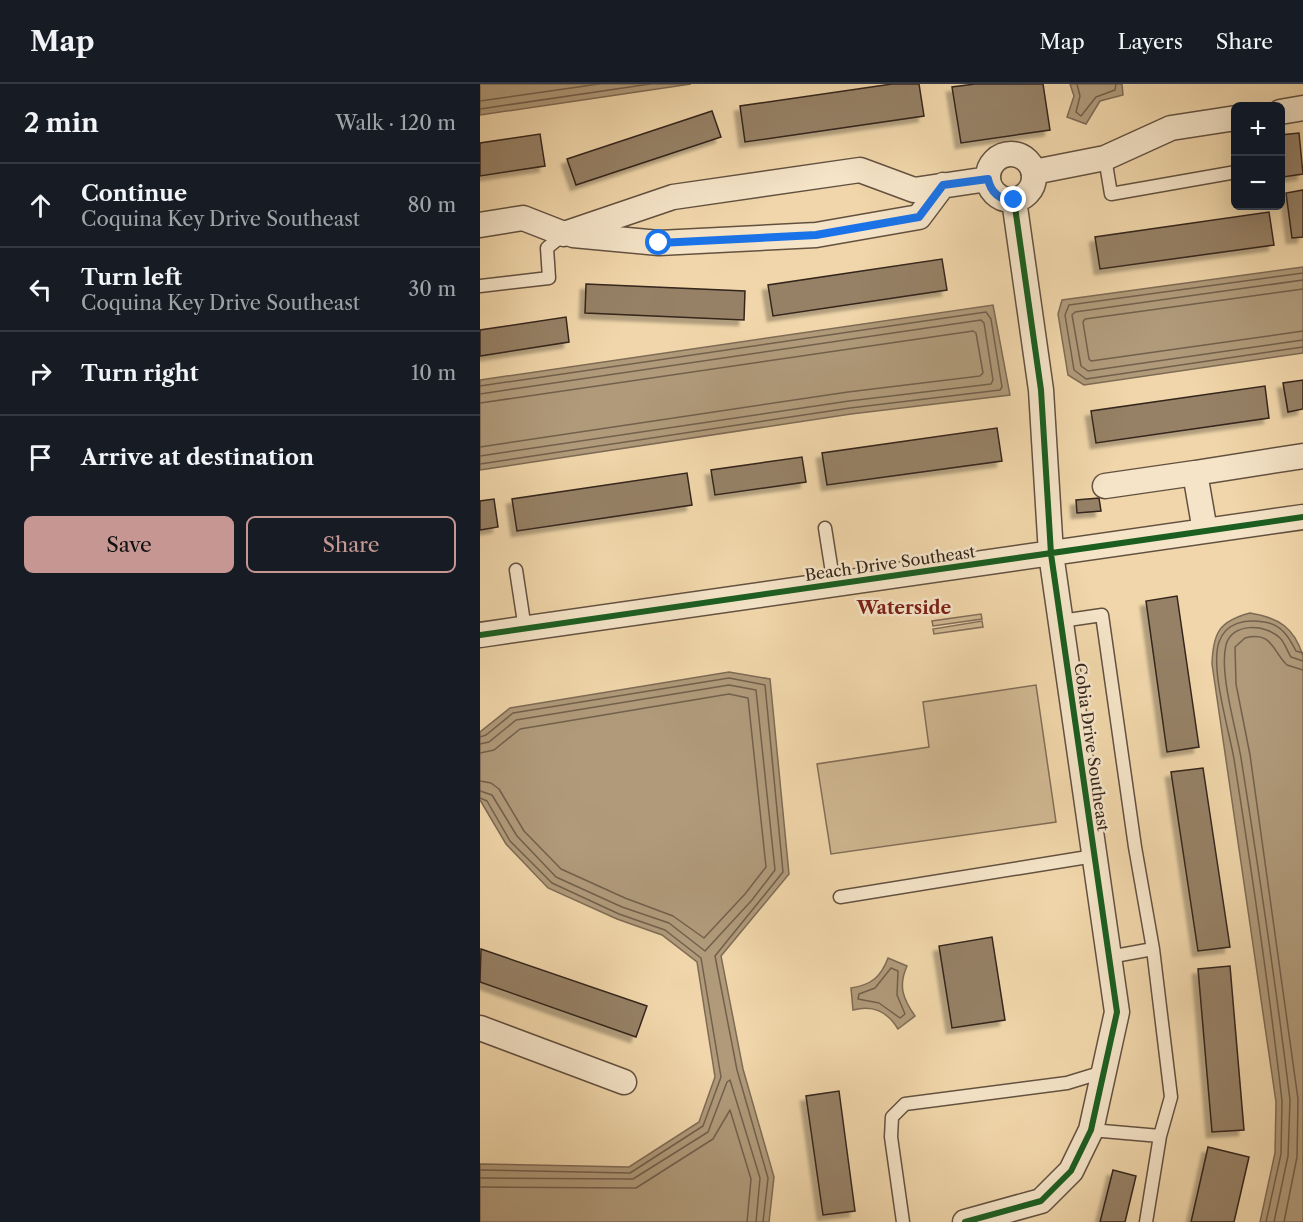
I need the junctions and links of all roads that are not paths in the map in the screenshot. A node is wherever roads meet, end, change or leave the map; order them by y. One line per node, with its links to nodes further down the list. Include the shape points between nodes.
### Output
1 (1303, 108): 2 (street)
2 (1285, 111)
3 (1231, 119): 4 (street, via 1171,128)
4 (1105, 158): 5 (street); 6 (lane, via 1111,194)
5 (1034, 172): 7 (street, via 1021,155 1006,154 994,161); 9 (street, via 1032,188)
6 (1231, 173)
7 (988, 179): 8 (street); 9 (street, via 997,195)
8 (943, 185): 11 (street, via 914,190 860,170 673,197); 11 (street, via 919,217 816,235 659,243)
9 (1014, 200): 19 (street, Cobia Drive Southeast, via 1041,390)
10 (480, 225): 11 (street, via 524,218)
11 (564, 234): 12 (lane, via 546,248 549,278)
12 (480, 284)
13 (1303, 456): 14 (street)
14 (1195, 473): 15 (street); 18 (street)
15 (1105, 486)
16 (1303, 517): 18 (street, Beach Drive Southeast)
17 (825, 528): 21 (lane)
18 (1205, 531): 19 (street, Beach Drive Southeast)
19 (1051, 554): 21 (street, Beach Drive Southeast); 22 (street, Cobia Drive Southeast)
20 (516, 570): 23 (lane)
21 (834, 585): 23 (street, Beach Drive Southeast)
22 (1061, 621): 25 (street, Cobia Drive Southeast); 27 (lane, via 1102,615)
23 (525, 629): 24 (street, Beach Drive Southeast)
24 (480, 635)
25 (1094, 856): 26 (lane); 28 (street, Cobia Drive Southeast)
26 (840, 897)
27 (1153, 949): 28 (lane); 33 (lane, via 1171,1096)
28 (1109, 957): 30 (street, Cobia Drive Southeast, via 1117,1012)
29 (480, 1028): 31 (street)
30 (1103, 1072): 32 (street, Cobia Drive Southeast); 34 (lane, via 1067,1083 904,1104 892,1117 891,1137)
31 (624, 1082)
32 (1091, 1130): 33 (lane); 35 (street, Cobia Drive Southeast, via 1071,1171 1041,1201)
33 (1160, 1136): 36 (lane)
34 (903, 1222)
35 (965, 1222)
36 (1146, 1222)

